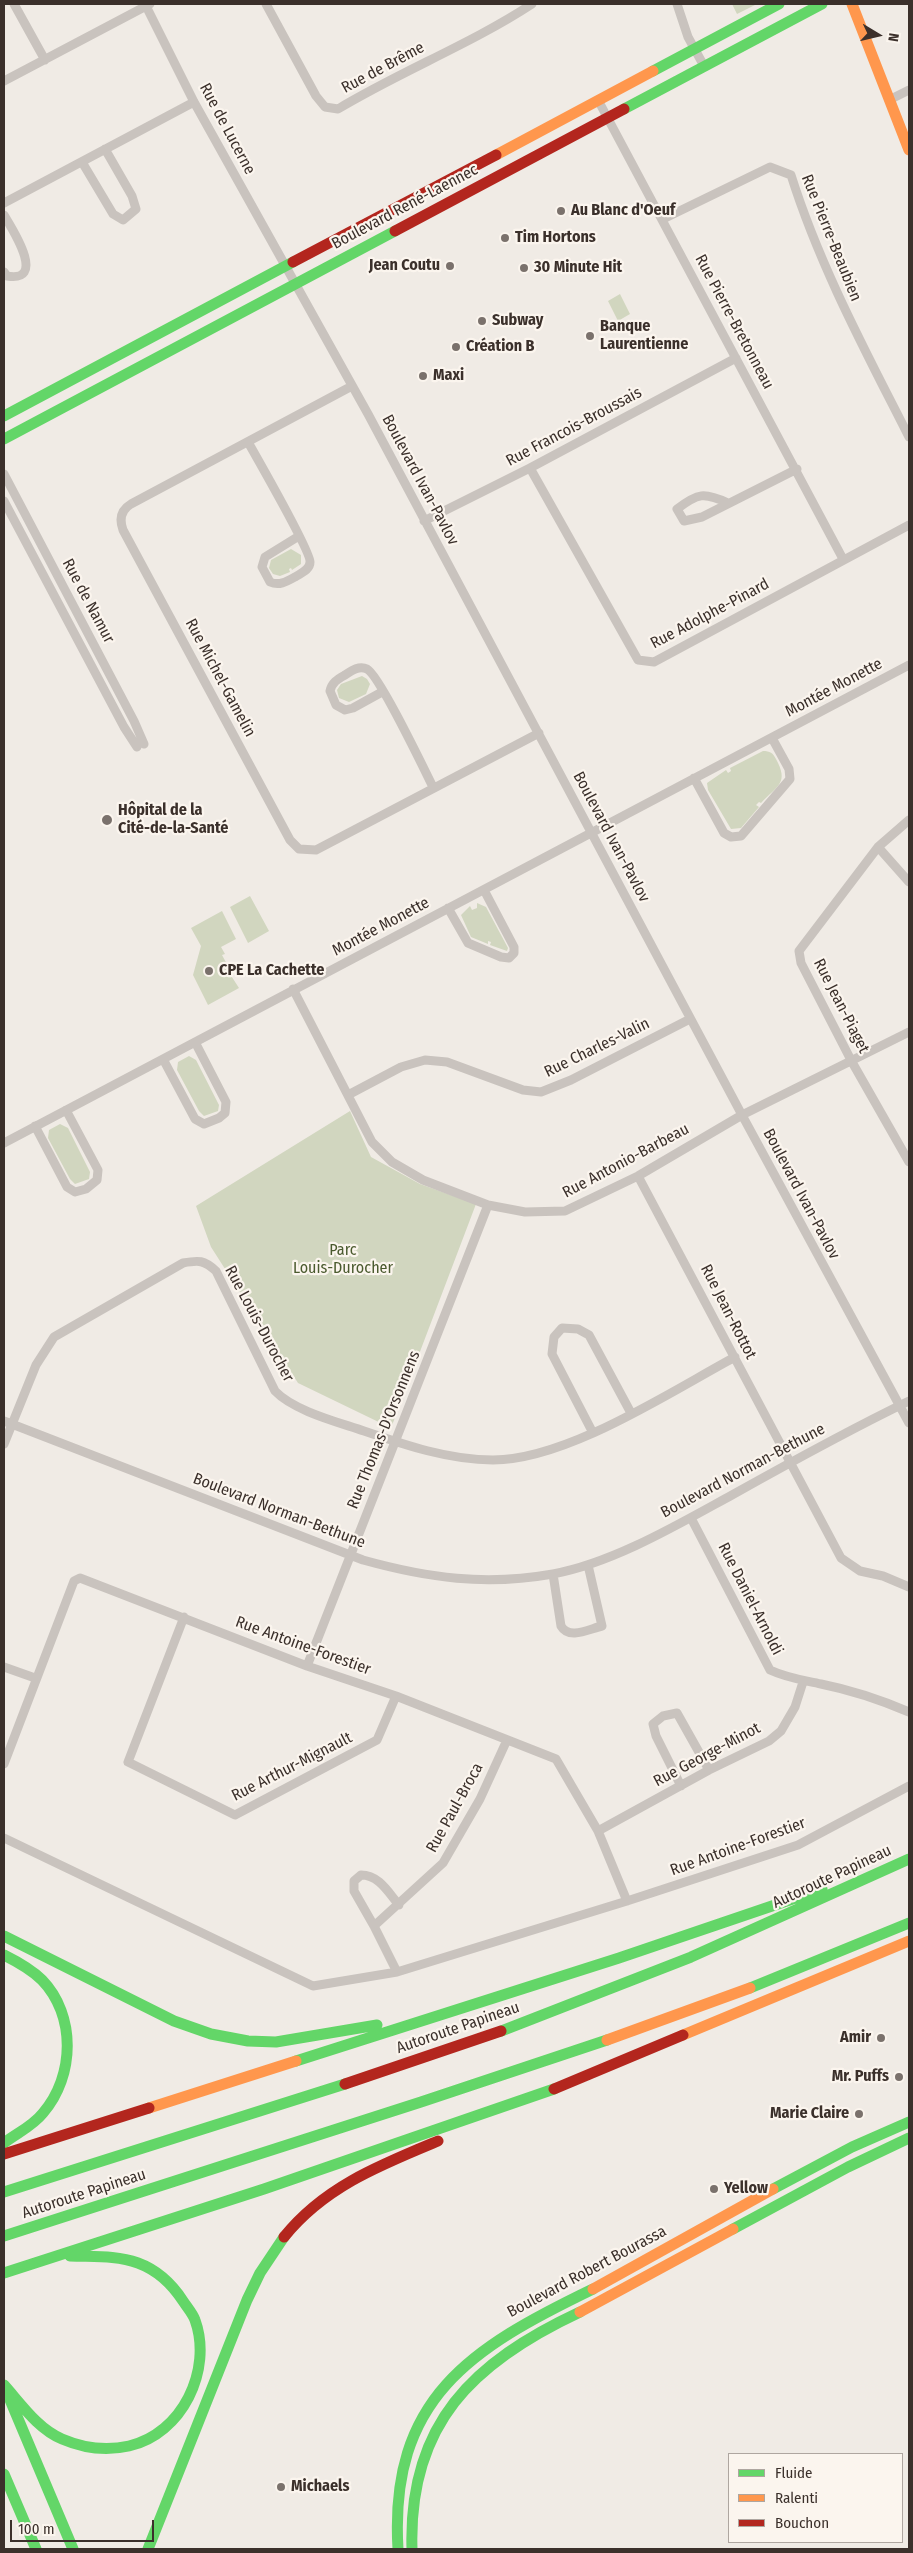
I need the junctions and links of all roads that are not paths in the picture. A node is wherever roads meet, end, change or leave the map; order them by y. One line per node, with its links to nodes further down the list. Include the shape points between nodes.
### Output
1 (14, 4): 10 (street)
2 (266, 4): 3 (street, Rue de Brême, via 316,96 325,107 338,109 376,86 508,20)
3 (532, 4)
4 (677, 4): 9 (street)
5 (779, 4): 9 (main road, Boulevard René-Laennec)
6 (822, 4): 11 (main road, Boulevard René-Laennec)
7 (852, 4): 15 (main road)
8 (147, 5): 10 (street); 16 (street, Rue de Lucerne)
9 (694, 48): 11 (street); 14 (main road, Boulevard René-Laennec)
10 (44, 60): 12 (street)
11 (704, 66): 17 (main road, Boulevard René-Laennec)
12 (4, 81)
13 (909, 90): 15 (street)
14 (598, 100): 17 (street, Rue Pierre-Bretonneau); 24 (main road, Boulevard René-Laennec)
15 (889, 100): 19 (main road)
16 (194, 102): 18 (street); 24 (street, Rue de Lucerne)
17 (607, 117): 23 (street, Rue Pierre-Bretonneau); 26 (main road, Boulevard René-Laennec)
18 (106, 149): 20 (street); 20 (street, via 136,209 127,218 122,220 113,214)
19 (909, 150)
20 (82, 162): 21 (street)
21 (4, 203)
22 (4, 215): 25 (street, via 24,252 26,266 14,277)
23 (663, 219): 27 (street, Rue Pierre-Bretonneau); 30 (street, Rue Pierre-Beaubien, via 770,167 792,175 803,213 837,295)
24 (285, 266): 26 (street, Boulevard Ivan-Pavlov); 29 (main road, Boulevard René-Laennec)
25 (4, 272)
26 (295, 283): 28 (street, Boulevard Ivan-Pavlov); 31 (main road, Boulevard René-Laennec)
27 (736, 358): 33 (street, Rue Francois-Broussais); 34 (street, Rue Pierre-Bretonneau)
28 (352, 386): 32 (street, Rue Michel-Gamelin); 38 (street, Boulevard Ivan-Pavlov)
29 (4, 416)
30 (909, 437)
31 (4, 439)
32 (248, 442): 40 (street); 47 (street, Rue Michel-Gamelin, via 128,506 121,517 123,530 294,845 306,851 319,849)
33 (530, 468): 38 (street, Rue Francois-Broussais); 41 (street, Rue Adolphe-Pinard, via 638,660 654,662)
34 (797, 469): 37 (street); 41 (street, Rue Pierre-Bretonneau)
35 (4, 474): 36 (street, Rue de Namur, via 134,721 140,746 124,727)
36 (4, 501)
37 (728, 503): 37 (street, via 712,496 694,495 677,509 684,522 702,517)
38 (424, 521): 44 (street, Boulevard Ivan-Pavlov)
39 (909, 525): 41 (street, Rue Adolphe-Pinard)
40 (299, 536): 40 (street, via 265,557 262,567 270,582 282,584 309,567 310,557)
41 (844, 559)
42 (909, 665): 45 (street, Montée Monette)
43 (382, 692): 43 (street, via 370,672 362,668 337,680 330,691 336,705 345,710); 47 (street)
44 (539, 733): 47 (street, Rue Michel-Gamelin); 49 (street, Boulevard Ivan-Pavlov)
45 (772, 738): 46 (street, Montée Monette); 46 (street, via 789,769 790,779 741,836 731,837 724,833)
46 (694, 778): 49 (street, Montée Monette)
47 (434, 787)
48 (909, 820): 50 (street, Rue Jean-Piaget)
49 (591, 833): 52 (street, Montée Monette); 55 (street, Boulevard Ivan-Pavlov)
50 (878, 847): 51 (street); 59 (street, Rue Jean-Piaget, via 799,951 801,963)
51 (909, 882)
52 (484, 890): 53 (street, Montée Monette); 53 (street, Montée Monette, via 514,947 511,957 501,957 468,943)
53 (448, 908): 54 (street, Montée Monette)
54 (293, 990): 57 (street, Montée Monette); 60 (street, Rue Antonio-Barbeau)
55 (690, 1018): 60 (street, Rue Charles-Valin, via 572,1080 541,1092 524,1090 447,1062 425,1060 401,1067); 62 (street, Boulevard Ivan-Pavlov)
56 (909, 1032): 59 (street, Rue Antonio-Barbeau)
57 (195, 1042): 58 (street, Montée Monette); 58 (street, via 226,1102 226,1110 219,1118 207,1124 195,1119)
58 (164, 1059): 61 (street, Montée Monette)
59 (852, 1062): 62 (street, Rue Antonio-Barbeau); 65 (street, Rue Jean-Piaget)
60 (348, 1095): 67 (street, Rue Antonio-Barbeau, via 372,1142 392,1162 423,1180)
61 (66, 1110): 63 (street, Montée Monette); 63 (street, via 98,1170 96,1182 86,1189 76,1192 67,1187)
62 (742, 1115): 66 (street, Rue Antonio-Barbeau); 70 (street, Boulevard Ivan-Pavlov)
63 (35, 1126): 64 (street, Montée Monette)
64 (4, 1143)
65 (909, 1162)
66 (638, 1176): 67 (street, Rue Antonio-Barbeau, via 565,1211 525,1212); 68 (street, Rue Jean-Rottot)
67 (488, 1205): 75 (street, Rue Thomas-D'Orsonnens)
68 (736, 1357): 71 (street, Rue Louis-Durocher); 77 (street, Rue Jean-Rottot, via 747,1384)
69 (909, 1400): 70 (street, Boulevard Norman-Bethune)
70 (900, 1405): 73 (street, Boulevard Ivan-Pavlov); 77 (street, Boulevard Norman-Bethune)
71 (631, 1413): 74 (street, Rue Louis-Durocher); 74 (street, via 589,1335 578,1328 562,1328 554,1337 552,1354)
72 (8, 1422): 75 (street, Rue Louis-Durocher, via 36,1365 54,1337 183,1263 196,1260 204,1261 216,1271 276,1391 283,1398); 76 (street, Rue Louis-Durocher); 79 (street, Boulevard Norman-Bethune)
73 (909, 1423)
74 (593, 1433): 75 (street, Rue Louis-Durocher, via 550,1452 494,1460 445,1455)
75 (396, 1442): 79 (street, Rue Thomas-D'Orsonnens)
76 (4, 1444)
77 (790, 1462): 78 (street, Boulevard Norman-Bethune); 82 (street, via 841,1558 860,1571)
78 (691, 1518): 80 (street, Boulevard Norman-Bethune); 87 (street, Rue Daniel-Arnoldi, via 770,1670)
79 (350, 1554): 81 (street, Boulevard Norman-Bethune, via 410,1573 458,1580); 85 (street, Rue Thomas-D'Orsonnens)
80 (588, 1565): 81 (street, Boulevard Norman-Bethune); 81 (street, via 602,1626 571,1634 564,1632 561,1626)
81 (553, 1574)
82 (909, 1587)
83 (184, 1617): 85 (street, Rue Antoine-Forestier); 86 (street, Rue Antoine-Forestier, via 80,1578 74,1581); 88 (street, Rue Arthur-Mignault, via 128,1762 235,1815 378,1740)
84 (4, 1666): 86 (street)
85 (307, 1666): 88 (street, Rue Antoine-Forestier)
86 (36, 1678): 91 (street, Rue Antoine-Forestier)
87 (803, 1682): 89 (street, Rue Daniel-Arnoldi, via 886,1702); 92 (street, Rue George-Minot, via 795,1707 781,1731 769,1741)
88 (396, 1696): 90 (street, Rue Antoine-Forestier)
89 (909, 1712)
90 (506, 1740): 95 (street, Rue Antoine-Forestier, via 556,1759); 99 (street, Rue Paul-Broca, via 480,1799 443,1863)
91 (4, 1764)
92 (709, 1770): 93 (street, Rue George-Minot); 93 (street, via 676,1713 663,1716 653,1724 656,1736)
93 (681, 1786): 95 (street, Rue George-Minot)
94 (909, 1786): 98 (street, Rue Antoine-Forestier, via 798,1844)
95 (598, 1831): 98 (street, Rue Antoine-Forestier)
96 (4, 1838): 105 (street, Rue Antoine-Forestier, via 313,1986)
97 (909, 1858): 106 (main road, via 714,1928); 112 (main road, Autoroute Papineau, via 720,1945 548,2013 383,2071)
98 (627, 1901): 105 (street, Rue Antoine-Forestier)
99 (398, 1905): 101 (street, Rue Paul-Broca); 101 (street, via 377,1879 361,1875 354,1881 354,1891)
100 (909, 1923): 113 (main road, Autoroute Papineau, via 766,1983 650,2026 326,2134)
101 (374, 1926): 105 (street)
102 (4, 1936): 106 (main road, via 174,2021 235,2039 289,2041)
103 (909, 1941): 107 (main road)
104 (4, 1955): 110 (main road, via 31,1968 53,1993 65,2021 68,2049 62,2078 48,2107 33,2123)
105 (397, 1972)
106 (445, 2013): 111 (main road)
107 (535, 2096): 114 (main road, via 264,2189); 120 (main road, via 464,2131 352,2179 314,2206 289,2231 270,2256 254,2287)
108 (909, 2122): 121 (main road, Boulevard Robert Bourassa, via 851,2147 774,2188 510,2331 476,2354 437,2396 412,2442 397,2494)
109 (909, 2138): 122 (main road, Boulevard Robert Bourassa, via 842,2168 500,2355 457,2398 429,2445 413,2501)
110 (4, 2143)
111 (4, 2154)
112 (4, 2192)
113 (4, 2236)
114 (58, 2255): 115 (main road); 116 (main road, via 132,2261 154,2271 172,2285 190,2310 199,2332 200,2363 193,2391 178,2416 155,2435 128,2446 104,2449 75,2444 53,2434)
115 (4, 2272)
116 (4, 2385): 119 (main road)
117 (4, 2474): 118 (main road)
118 (36, 2549)
119 (74, 2549)
120 (148, 2549)
121 (398, 2549)
122 (412, 2549)

